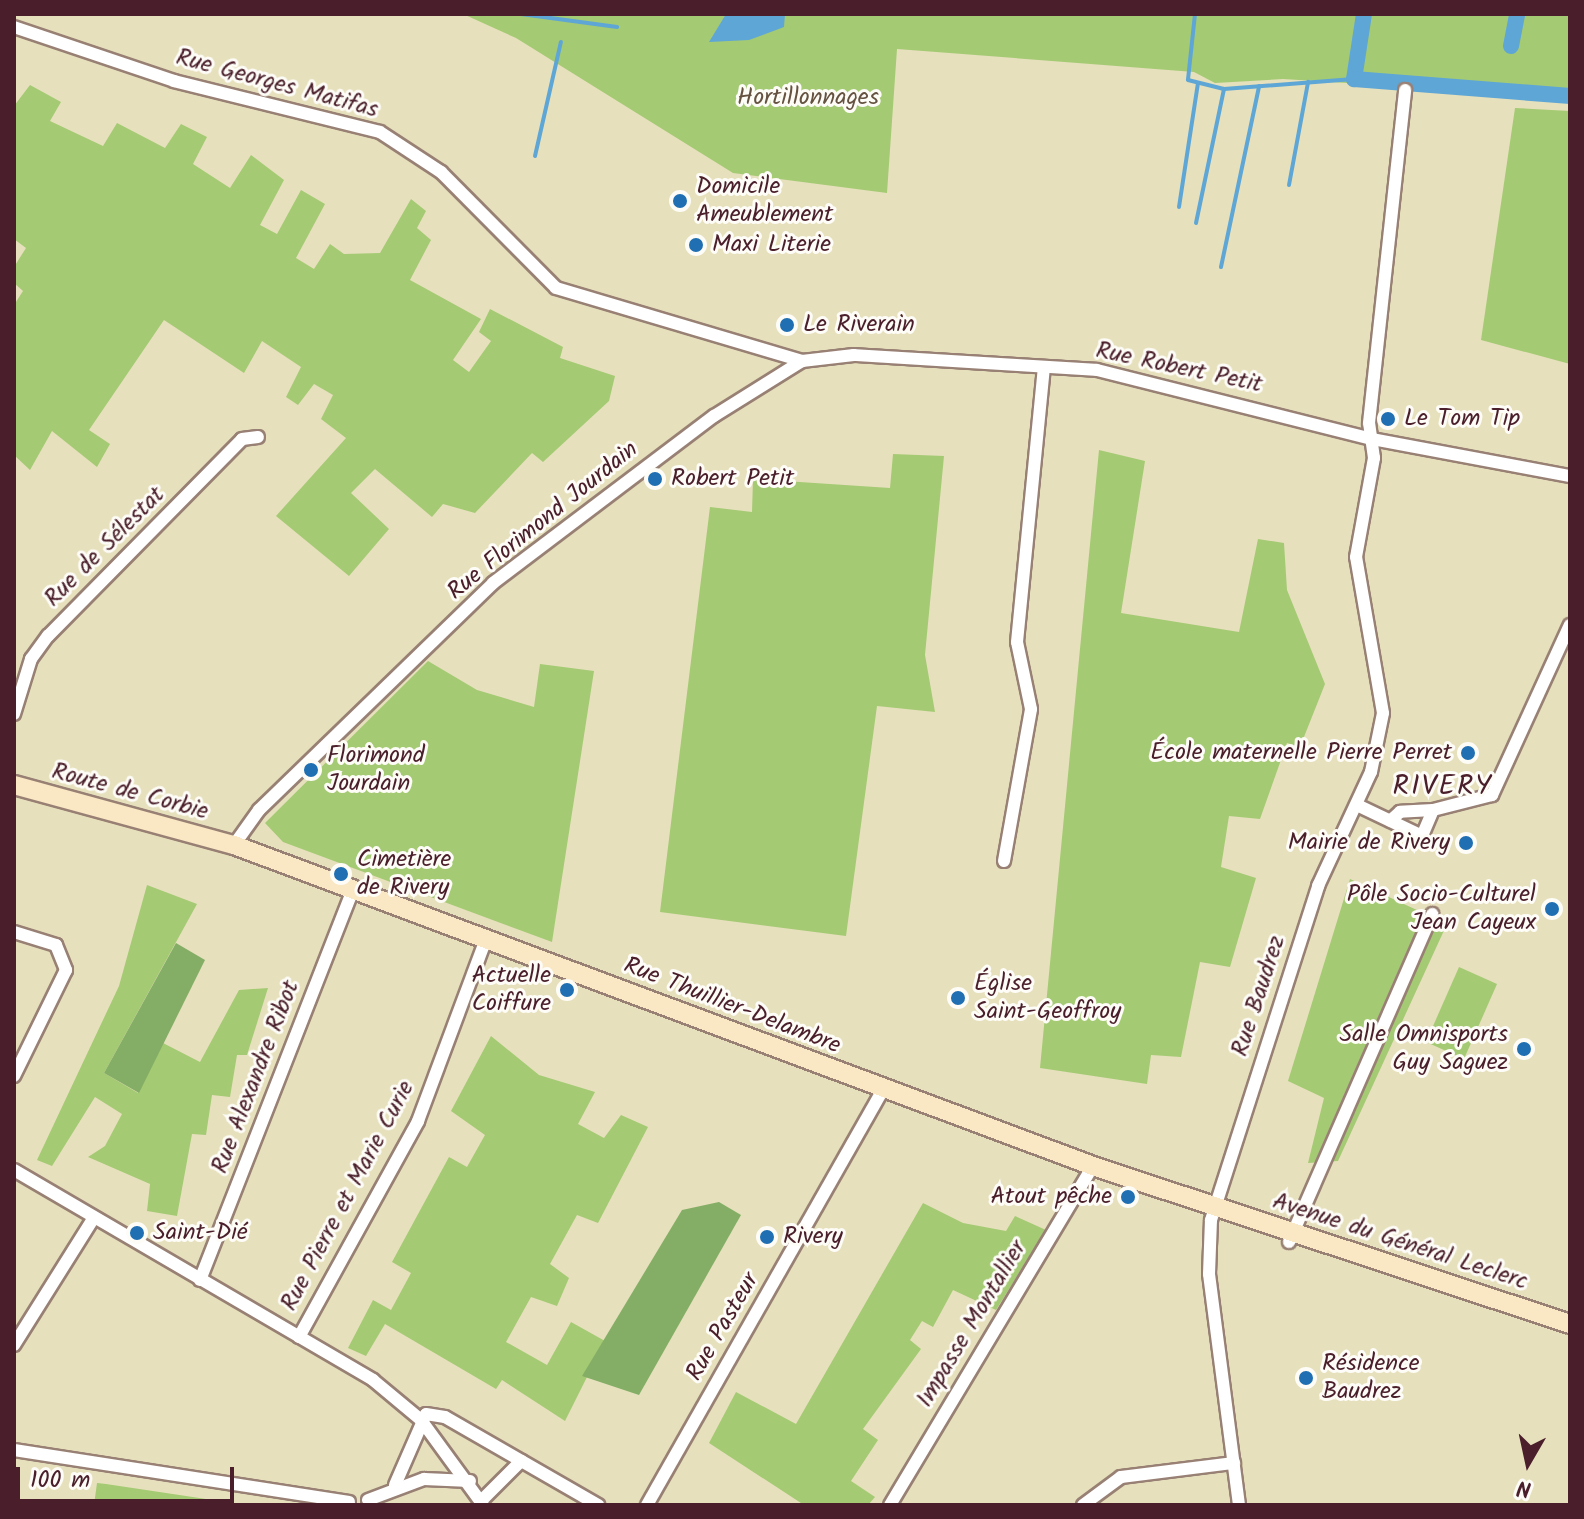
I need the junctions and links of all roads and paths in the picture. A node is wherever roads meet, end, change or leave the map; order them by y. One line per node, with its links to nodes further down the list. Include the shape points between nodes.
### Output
1 (14, 27): 3 (street, Rue Georges Matifas, via 174,81 380,132 441,172 556,288)
2 (1405, 90): 6 (street, Rue Baudrez)
3 (802, 361): 4 (street, Rue Robert Petit, via 854,355); 14 (street, Rue Florimond Jourdain, via 714,416 493,583 259,810)
4 (1044, 367): 6 (street, Rue Robert Petit, via 1143,378); 15 (street, via 1017,642 1031,709)
5 (258, 437): 9 (street, Rue de Sélestat, via 242,439 48,636 31,659)
6 (1372, 439): 7 (street, Rue Robert Petit); 11 (street, Rue Baudrez, via 1356,557 1383,713)
7 (1570, 476)
8 (1570, 625): 12 (street, via 1492,795)
9 (14, 714)
10 (14, 785): 14 (main road, Route de Corbie)
11 (1357, 805): 13 (street); 24 (street, Rue Baudrez, via 1318,886)
12 (1433, 810): 13 (street, via 1400,812); 13 (street, via 1422,836)
13 (1390, 821)
14 (234, 845): 16 (main road, Rue Thuillier-Delambre)
15 (1004, 861)
16 (353, 889): 19 (main road, Rue Thuillier-Delambre); 27 (street, Rue Alexandre Ribot)
17 (1432, 914): 26 (street)
18 (14, 932): 20 (street, via 56,945 66,970)
19 (486, 939): 21 (main road, Rue Thuillier-Delambre); 29 (street, Rue Pierre et Marie Curie, via 418,1121)
20 (14, 1076)
21 (884, 1088): 22 (main road, Rue Thuillier-Delambre); 41 (street, Rue Pasteur)
22 (1093, 1166): 24 (main road, Rue Thuillier-Delambre); 42 (street, Impasse Montallier)
23 (14, 1170): 25 (street)
24 (1215, 1206): 26 (main road, Avenue du Général Leclerc); 34 (street, Rue Baudrez, via 1209,1274)
25 (93, 1219): 27 (street); 30 (street)
26 (1290, 1237): 28 (main road, Avenue du Général Leclerc)
27 (200, 1280): 29 (street)
28 (1570, 1324)
29 (299, 1337): 31 (street, via 373,1380)
30 (14, 1345)
31 (421, 1420): 33 (street, via 445,1417); 35 (street); 36 (street)
32 (14, 1450): 39 (street)
33 (521, 1461): 38 (street); 40 (street)
34 (1234, 1463): 43 (street, via 1121,1477); 44 (street)
35 (470, 1481): 36 (street); 38 (street)
36 (395, 1485): 37 (street)
37 (369, 1503): 39 (street)
38 (482, 1503)
39 (348, 1504)
40 (598, 1505)
41 (647, 1505)
42 (890, 1505)
43 (1083, 1505)
44 (1239, 1505)

